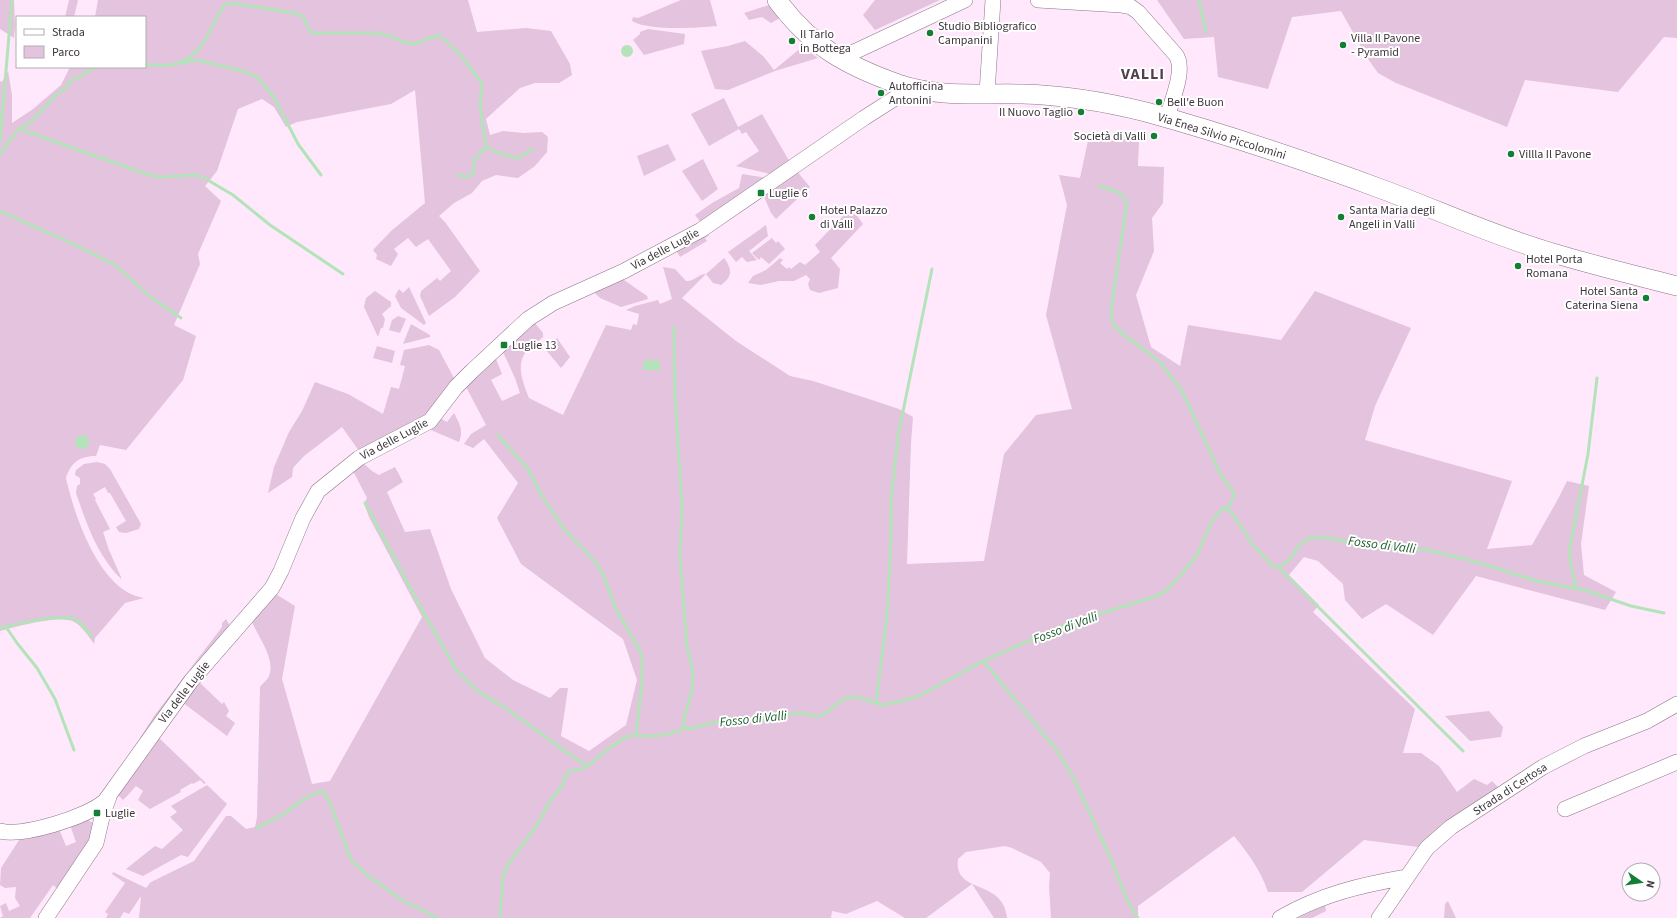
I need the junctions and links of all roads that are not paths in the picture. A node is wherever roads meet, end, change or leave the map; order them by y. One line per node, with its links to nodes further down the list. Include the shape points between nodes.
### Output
1 (777, 0): 5 (main road, Via Enea Silvio Piccolomini, via 805,32)
2 (965, 0): 5 (street)
3 (993, 0): 7 (street)
4 (1038, 0): 8 (street, via 1121,5 1138,12 1180,62 1180,71)
5 (839, 59): 6 (main road, Via Enea Silvio Piccolomini)
6 (911, 88): 7 (main road, Via Enea Silvio Piccolomini, via 947,94); 12 (street, Via delle Luglie, via 696,233 539,311 514,330 456,387 430,421 354,461 321,489 304,514 272,588 195,676)
7 (987, 93): 8 (main road, Via Enea Silvio Piccolomini, via 1065,98)
8 (1167, 118): 9 (main road, Via Enea Silvio Piccolomini, via 1383,189 1537,248)
9 (1677, 286)
10 (1677, 704): 15 (street, Strada di Certosa, via 1647,721 1584,746 1550,763 1502,793 1433,842)
11 (1677, 762): 13 (street)
12 (109, 796): 14 (street, Via delle Luglie, via 90,811 34,830 19,833); 16 (street, via 102,813 96,843)
13 (1565, 809)
14 (0, 831)
15 (1407, 877): 17 (street, via 1331,894); 18 (street, Strada di Certosa)
16 (46, 918)
17 (1280, 918)
18 (1379, 918)

